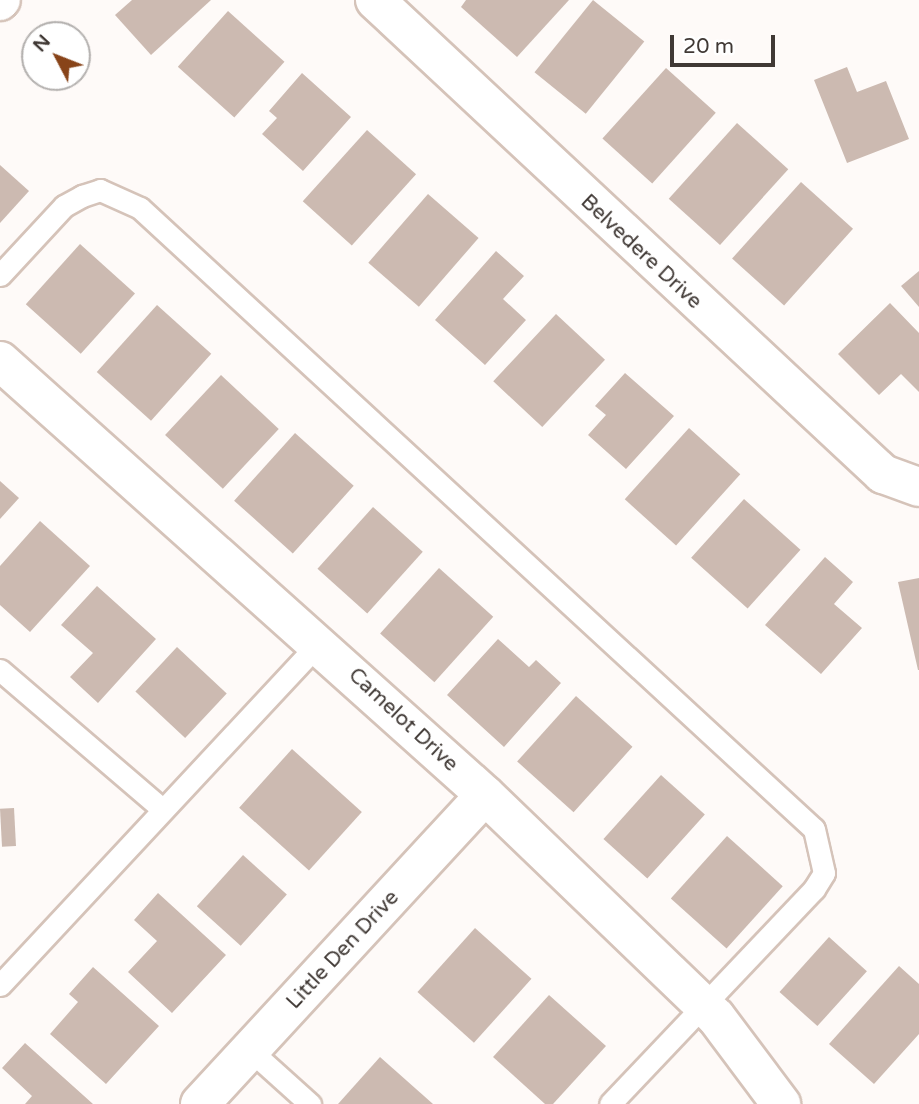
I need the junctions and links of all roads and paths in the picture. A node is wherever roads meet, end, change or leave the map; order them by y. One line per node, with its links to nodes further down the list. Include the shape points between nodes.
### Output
1 (375, 0): 4 (street, Belvedere Drive, via 883,474)
2 (0, 275): 10 (lane, via 64,206 82,196 100,190 141,208 801,815 822,849 824,873)
3 (0, 361): 5 (street, Camelot Drive)
4 (919, 486)
5 (319, 643): 7 (street, Camelot Drive); 8 (lane)
6 (0, 670): 8 (lane)
7 (485, 795): 10 (street, Camelot Drive); 11 (street, Little Den Drive)
8 (162, 809): 9 (lane)
9 (0, 985)
10 (705, 1006): 14 (lane); 15 (street, Camelot Drive)
11 (250, 1050): 12 (street, Little Den Drive); 13 (lane)
12 (201, 1104)
13 (310, 1104)
14 (610, 1104)
15 (781, 1104)

